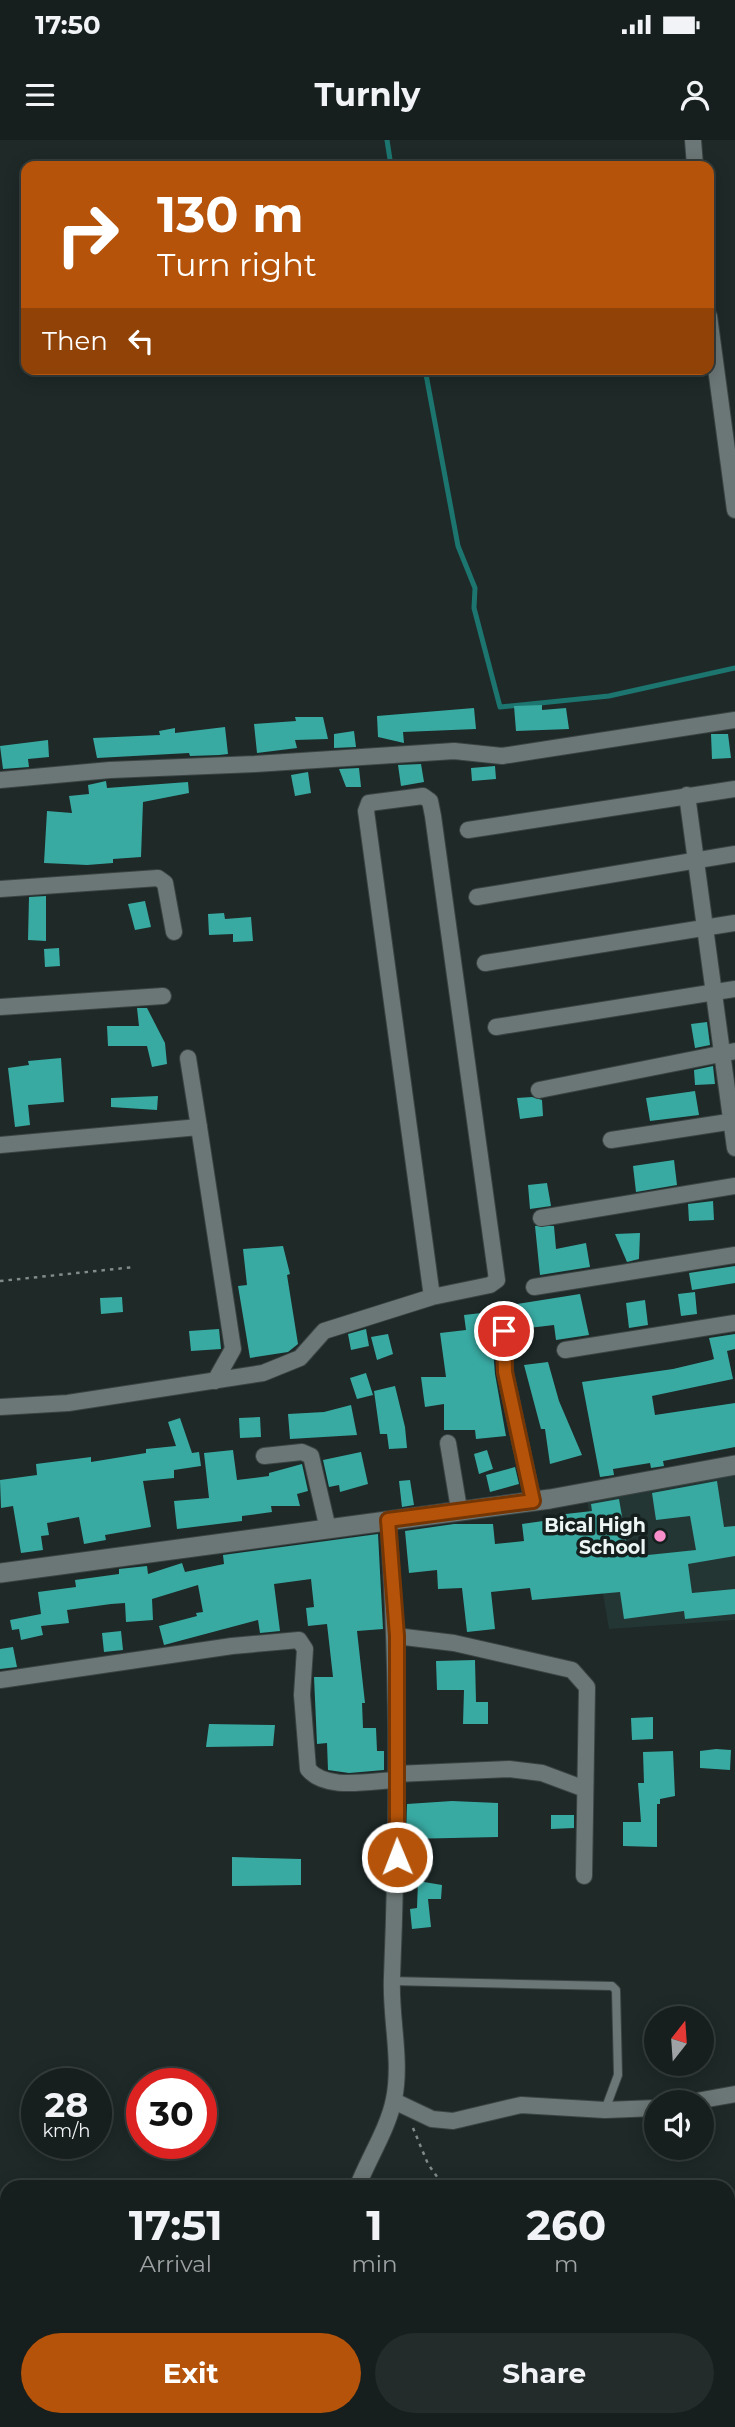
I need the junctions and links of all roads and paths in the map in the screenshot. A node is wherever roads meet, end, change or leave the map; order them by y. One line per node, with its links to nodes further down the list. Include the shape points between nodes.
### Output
1 (693, 140): 2 (street)
2 (695, 161)
3 (714, 353): 4 (street)
4 (735, 510)
5 (735, 720): 6 (street, via 502,756 454,751)
6 (0, 780)
7 (735, 789): 8 (street)
8 (687, 796): 9 (street); 11 (street)
9 (468, 830)
10 (735, 854): 11 (street)
11 (696, 861): 13 (street); 15 (street)
12 (0, 889): 16 (street, via 158,878 165,883)
13 (477, 897)
14 (735, 923): 15 (street)
15 (705, 927): 17 (street); 19 (street)
16 (174, 932)
17 (485, 963)
18 (735, 989): 19 (street)
19 (714, 992): 22 (street); 23 (street)
20 (163, 996): 21 (street)
21 (0, 1007)
22 (496, 1027)
23 (728, 1052): 25 (street); 26 (street)
24 (188, 1058): 27 (street)
25 (539, 1090)
26 (733, 1121): 28 (street); 30 (street)
27 (199, 1127): 29 (street); 41 (street, via 233,1349)
28 (611, 1140)
29 (0, 1145)
30 (735, 1148)
31 (735, 1186): 32 (street)
32 (541, 1218)
33 (735, 1255): 36 (street)
34 (135, 1267): 35 (path)
35 (0, 1281)
36 (534, 1287)
37 (432, 1297): 37 (street, via 490,1285 499,1272 433,816 430,801 423,796 377,800 369,803 366,811); 41 (street, via 324,1331 300,1358 288,1364)
38 (735, 1323): 40 (street)
39 (504, 1331): 46 (street, via 505,1372)
40 (565, 1350)
41 (215, 1381): 42 (street, via 68,1403)
42 (0, 1407)
43 (448, 1443): 47 (street)
44 (264, 1456): 49 (street, via 311,1455)
45 (735, 1465): 46 (street)
46 (533, 1501): 47 (street)
47 (459, 1509): 48 (street)
48 (388, 1520): 49 (street); 51 (street)
49 (328, 1529): 50 (street)
50 (0, 1573)
51 (397, 1636): 53 (street); 54 (street, via 454,1643 579,1675 587,1687)
52 (0, 1680): 53 (street, via 299,1640 304,1649 302,1695 308,1769 327,1782)
53 (396, 1777): 54 (street, via 524,1770); 56 (street, via 397,1882)
54 (585, 1788): 55 (street)
55 (584, 1875)
56 (391, 1981): 59 (street); 61 (lane, via 612,1986 616,1990 618,2075)
57 (735, 2094): 58 (street)
58 (714, 2098)
59 (400, 2105): 61 (street, via 432,2119 453,2121 522,2105); 62 (street); 63 (path)
60 (644, 2108): 61 (street)
61 (605, 2110)
62 (361, 2180)
63 (439, 2180)

